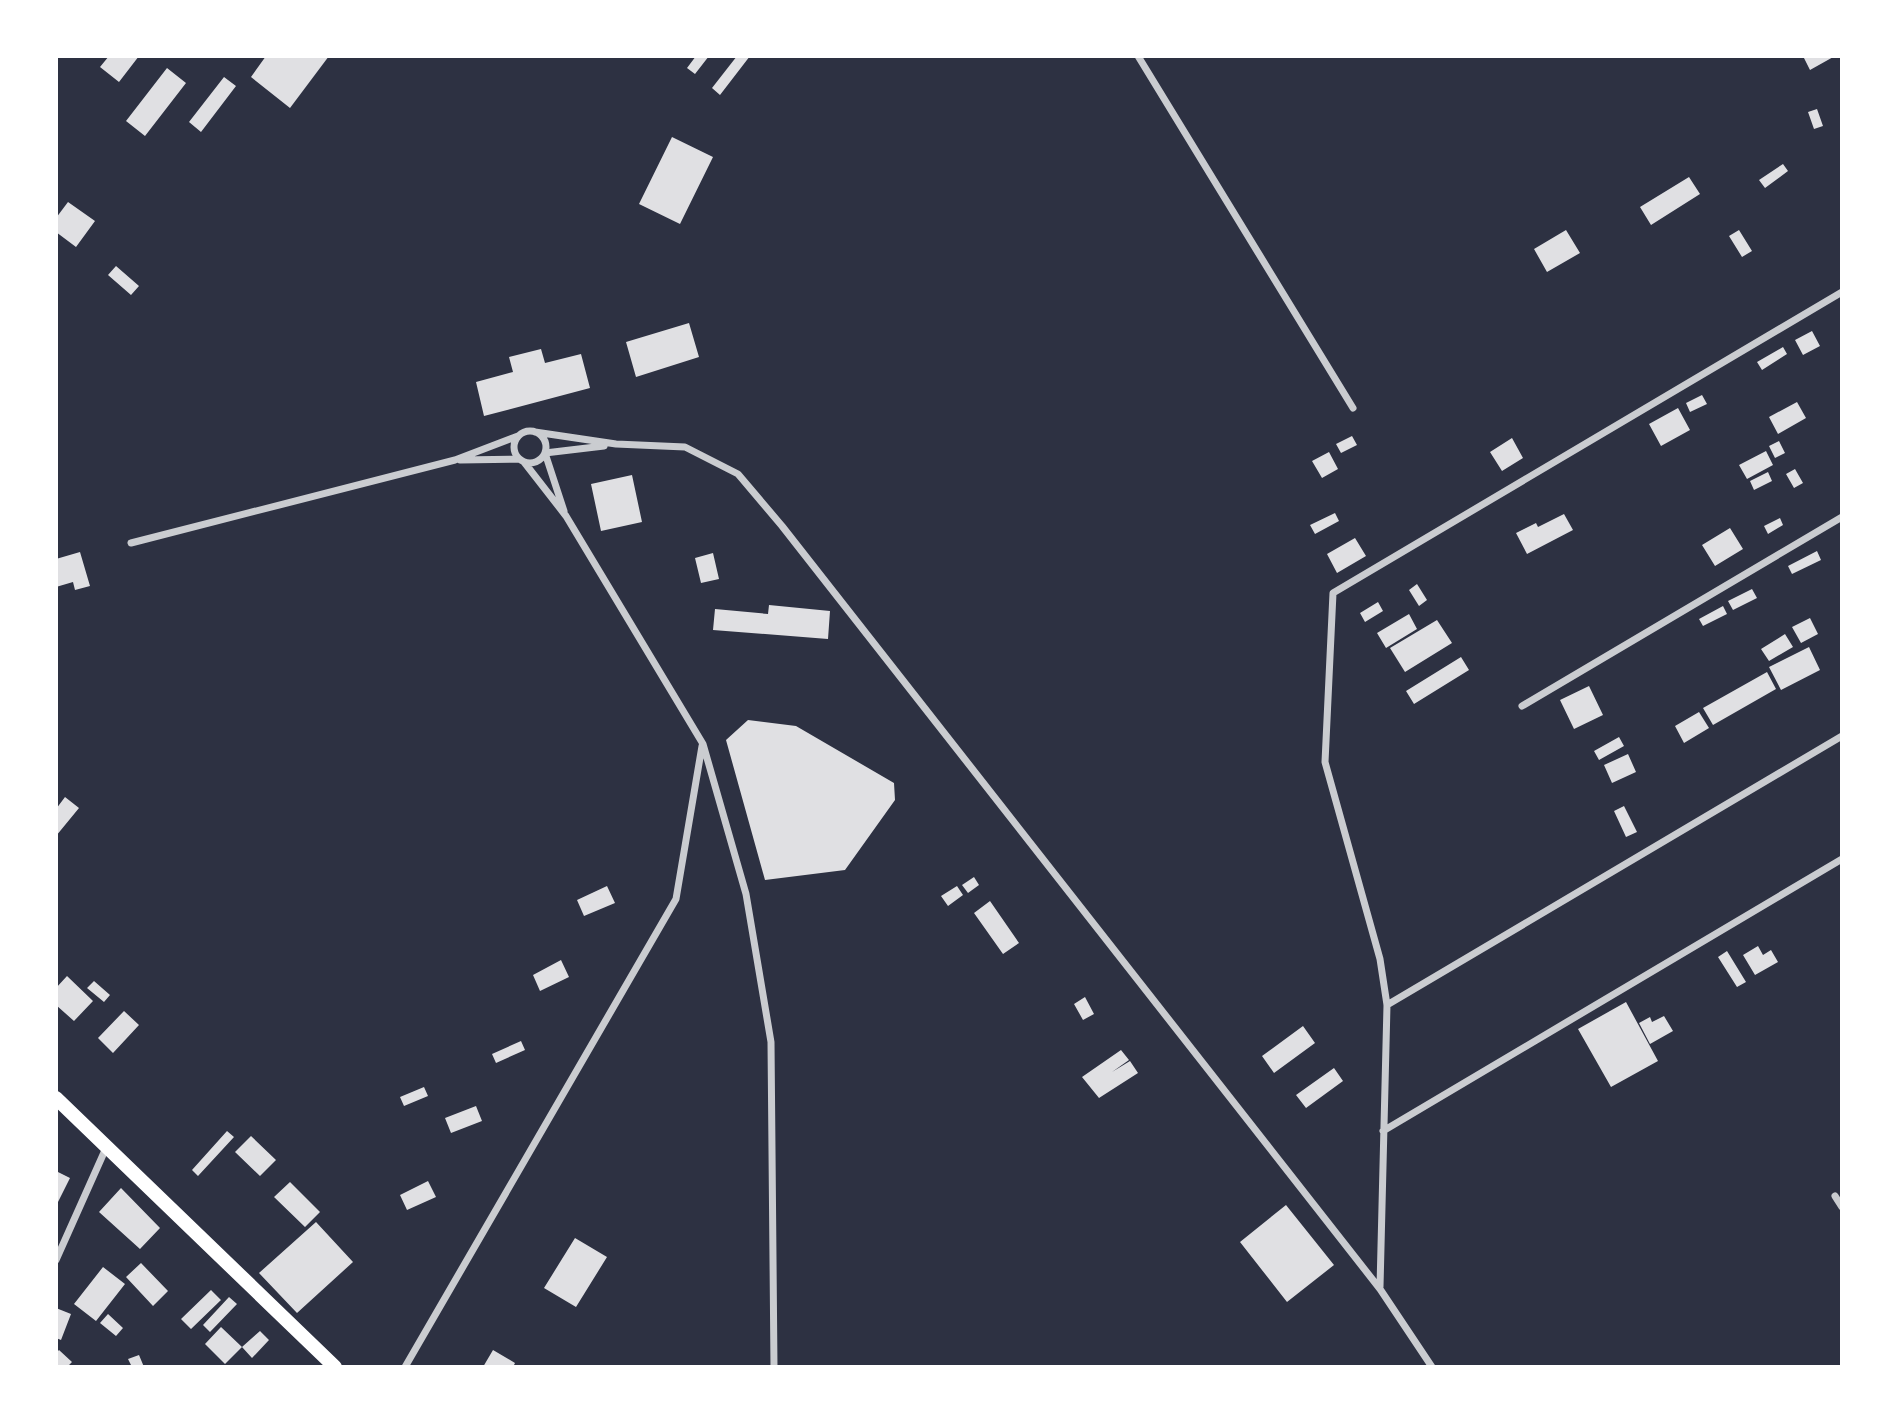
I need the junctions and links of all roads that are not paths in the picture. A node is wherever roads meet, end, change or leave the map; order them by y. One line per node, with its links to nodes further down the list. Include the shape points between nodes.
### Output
1 (1138, 56): 3 (street)
2 (1842, 292): 17 (street, via 1333,593 1325,762 1380,959)
3 (1353, 408)
4 (535, 432): 5 (street); 6 (street); 7 (street, via 544,440)
5 (518, 436): 8 (street); 9 (street, via 513,448)
6 (616, 444): 7 (street); 24 (street, via 685,447 738,474)
7 (545, 453): 9 (street, via 537,462); 10 (street)
8 (455, 460): 9 (street); 12 (street)
9 (522, 461): 10 (street)
10 (566, 516): 15 (street)
11 (1842, 517): 13 (street)
12 (131, 543)
13 (1522, 706)
14 (1842, 736): 17 (street)
15 (703, 744): 26 (street, via 676,899); 27 (street, via 746,894 771,1042)
16 (1842, 859): 19 (street)
17 (1387, 1005): 19 (street)
18 (56, 1098): 20 (main road)
19 (1382, 1131): 24 (street)
20 (106, 1148): 23 (street); 25 (main road)
21 (1835, 1196): 22 (street)
22 (1842, 1207)
23 (56, 1260)
24 (1380, 1289): 28 (street)
25 (335, 1367)
26 (405, 1367)
27 (774, 1367)
28 (1432, 1367)

